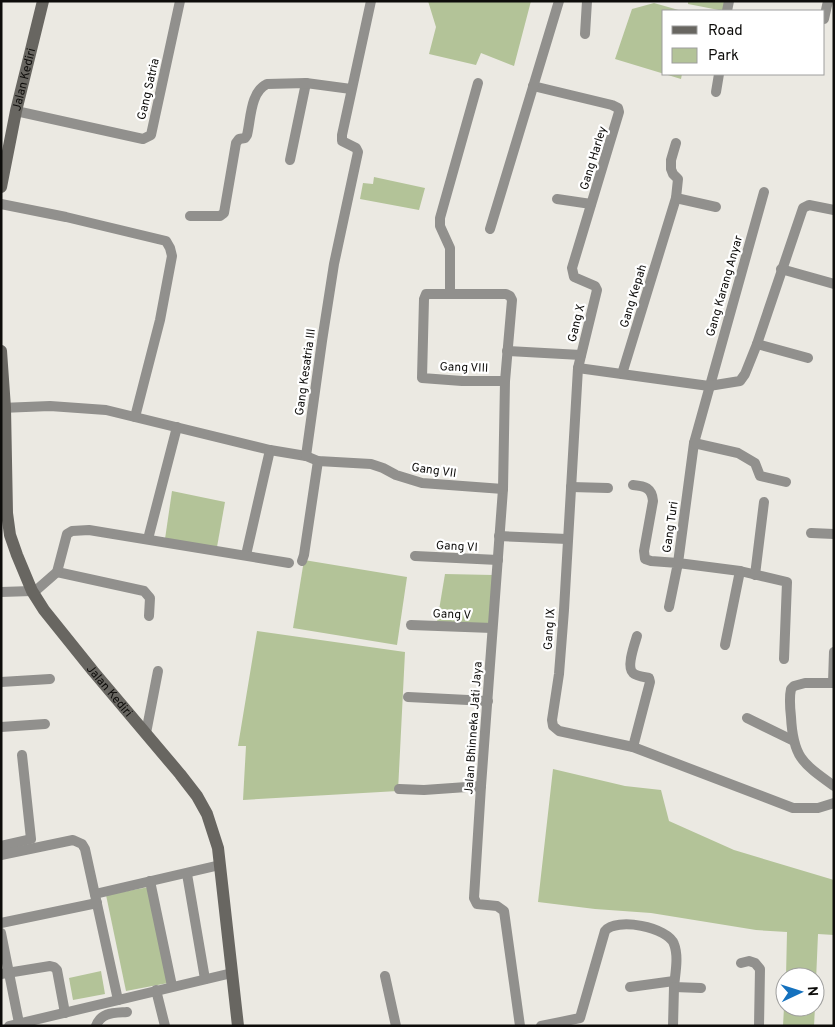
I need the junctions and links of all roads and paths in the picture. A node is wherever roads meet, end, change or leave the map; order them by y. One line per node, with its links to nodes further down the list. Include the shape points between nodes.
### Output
1 (43, 1): 15 (main road, Jalan Kediri)
2 (180, 1): 15 (street, Gang Satria, via 148,137 143,139)
3 (371, 1): 13 (street, Gang Kesatria III)
4 (559, 1): 12 (street)
5 (587, 1): 8 (street)
6 (828, 1): 7 (street)
7 (825, 14)
8 (585, 34)
9 (719, 75): 14 (street)
10 (306, 83): 13 (street); 17 (street); 26 (street, via 267,84 262,87 252,105 247,135 236,143 224,213 220,216)
11 (478, 83): 31 (street, via 440,218 440,226 450,248)
12 (533, 86): 23 (street, Gang Harley, via 618,108 619,116); 27 (street)
13 (351, 89): 46 (street, Gang Kesatria III, via 342,139 358,152 334,264)
14 (716, 92)
15 (16, 111): 18 (main road, Jalan Kediri)
16 (676, 143): 20 (street, Gang Kepah, via 671,160 673,174 678,179)
17 (290, 160)
18 (1, 187)
19 (764, 192): 40 (street, Gang Karang Anyar)
20 (676, 198): 24 (street); 38 (street, Gang Kepah)
21 (557, 199): 23 (street)
22 (1, 204): 42 (street, via 166,241 172,256 160,320)
23 (591, 204): 30 (street, Gang Harley, via 572,275)
24 (716, 207)
25 (834, 210): 28 (street, via 812,205 804,207)
26 (190, 216)
27 (490, 229)
28 (781, 270): 29 (street); 32 (street)
29 (834, 284)
30 (595, 286): 35 (street, Gang X, via 597,293)
31 (450, 293): 34 (street, Jalan Bhinneka Jati Jaya, via 510,296); 39 (street, Gang VIII, via 429,293 424,299 422,378)
32 (757, 344): 36 (street); 40 (street, via 740,381)
33 (1, 351): 41 (main road, Jalan Kediri)
34 (507, 351): 35 (street); 39 (street, Jalan Bhinneka Jati Jaya)
35 (581, 355): 37 (street, Gang X)
36 (808, 358)
37 (578, 368): 38 (street); 50 (street, Gang X)
38 (622, 374): 40 (street)
39 (505, 381): 52 (street, Jalan Bhinneka Jati Jaya)
40 (708, 386): 44 (street, Gang Turi)
41 (3, 408): 42 (street, via 50,406 94,409); 69 (main road, Jalan Kediri, via 8,525)
42 (135, 417): 43 (street)
43 (177, 427): 45 (street); 57 (street)
44 (694, 443): 48 (street, via 738,453 755,463 760,476); 64 (street, Gang Turi)
45 (270, 450): 46 (street); 59 (street)
46 (306, 456): 47 (street, Gang VII)
47 (318, 461): 52 (street, Gang VII, via 371,464 422,483); 62 (street)
48 (786, 482)
49 (633, 485): 64 (street, via 644,486 652,494 645,559)
50 (571, 487): 51 (street); 58 (street, Gang IX)
51 (608, 488)
52 (503, 489): 56 (street, Jalan Bhinneka Jati Jaya)
53 (764, 502): 67 (street)
54 (811, 533): 55 (street)
55 (834, 534)
56 (499, 536): 58 (street); 61 (street, Jalan Bhinneka Jati Jaya)
57 (148, 539): 59 (street); 66 (street, via 89,530 68,532)
58 (567, 539): 89 (street, Gang IX, via 553,726 559,731)
59 (246, 555): 63 (street)
60 (415, 556): 61 (street, Gang VI)
61 (498, 560): 73 (street, Jalan Bhinneka Jati Jaya)
62 (302, 561)
63 (289, 563)
64 (678, 563): 65 (street, Gang Turi); 70 (street)
65 (740, 571): 67 (street, Gang Turi); 75 (street)
66 (58, 572): 69 (street); 71 (street, via 144,590 150,598)
67 (755, 575): 77 (street, Gang Turi, via 787,582)
68 (1, 592): 69 (street)
69 (32, 592): 87 (main road, Jalan Kediri, via 48,616)
70 (669, 607)
71 (148, 616)
72 (411, 625): 73 (street, Gang V)
73 (492, 628): 83 (street, Jalan Bhinneka Jati Jaya)
74 (637, 636): 89 (street, via 631,669 633,673 649,678 650,682)
75 (724, 645)
76 (834, 652): 81 (street)
77 (784, 659)
78 (158, 671): 87 (street)
79 (50, 679): 80 (street)
80 (1, 682)
81 (834, 683): 88 (street, via 805,683 791,689)
82 (408, 697): 83 (street)
83 (488, 701): 91 (street, Jalan Bhinneka Jati Jaya)
84 (747, 718): 88 (street)
85 (46, 724): 86 (street)
86 (1, 728)
87 (146, 733): 97 (main road, Jalan Kediri, via 197,796 215,838)
88 (792, 740): 92 (street, via 803,762)
89 (633, 748): 94 (street, via 793,808 818,808)
90 (22, 756): 95 (street, via 31,839)
91 (481, 786): 93 (street); 121 (street, Jalan Bhinneka Jati Jaya, via 474,898 477,904 497,906 504,911)
92 (834, 786)
93 (399, 789)
94 (834, 803)
95 (1, 846)
96 (1, 855): 100 (street, via 78,841 85,849)
97 (220, 865): 98 (street); 105 (main road, Jalan Kediri)
98 (187, 874): 99 (street); 107 (street)
99 (150, 881): 100 (street); 109 (street)
100 (96, 898): 101 (street); 113 (street)
101 (1, 923)
102 (1, 933): 104 (street)
103 (740, 963): 124 (street, via 756,963 760,969)
104 (5, 973): 115 (street, via 54,967); 116 (street)
105 (232, 973): 107 (street); 119 (main road, Jalan Kediri)
106 (385, 976): 120 (street)
107 (205, 979): 109 (street)
108 (674, 984): 110 (street); 111 (street); 122 (street, via 676,950 670,937 644,926 610,926 602,938 580,1018); 123 (street)
109 (172, 986): 112 (street)
110 (630, 987)
111 (700, 988)
112 (156, 990): 113 (street); 118 (street)
113 (118, 1000): 115 (street)
114 (127, 1012): 117 (street, via 104,1015)
115 (65, 1013): 116 (street)
116 (14, 1025)
117 (96, 1026)
118 (165, 1026)
119 (238, 1026)
120 (396, 1026)
121 (520, 1026)
122 (541, 1026)
123 (673, 1026)
124 (758, 1026)

